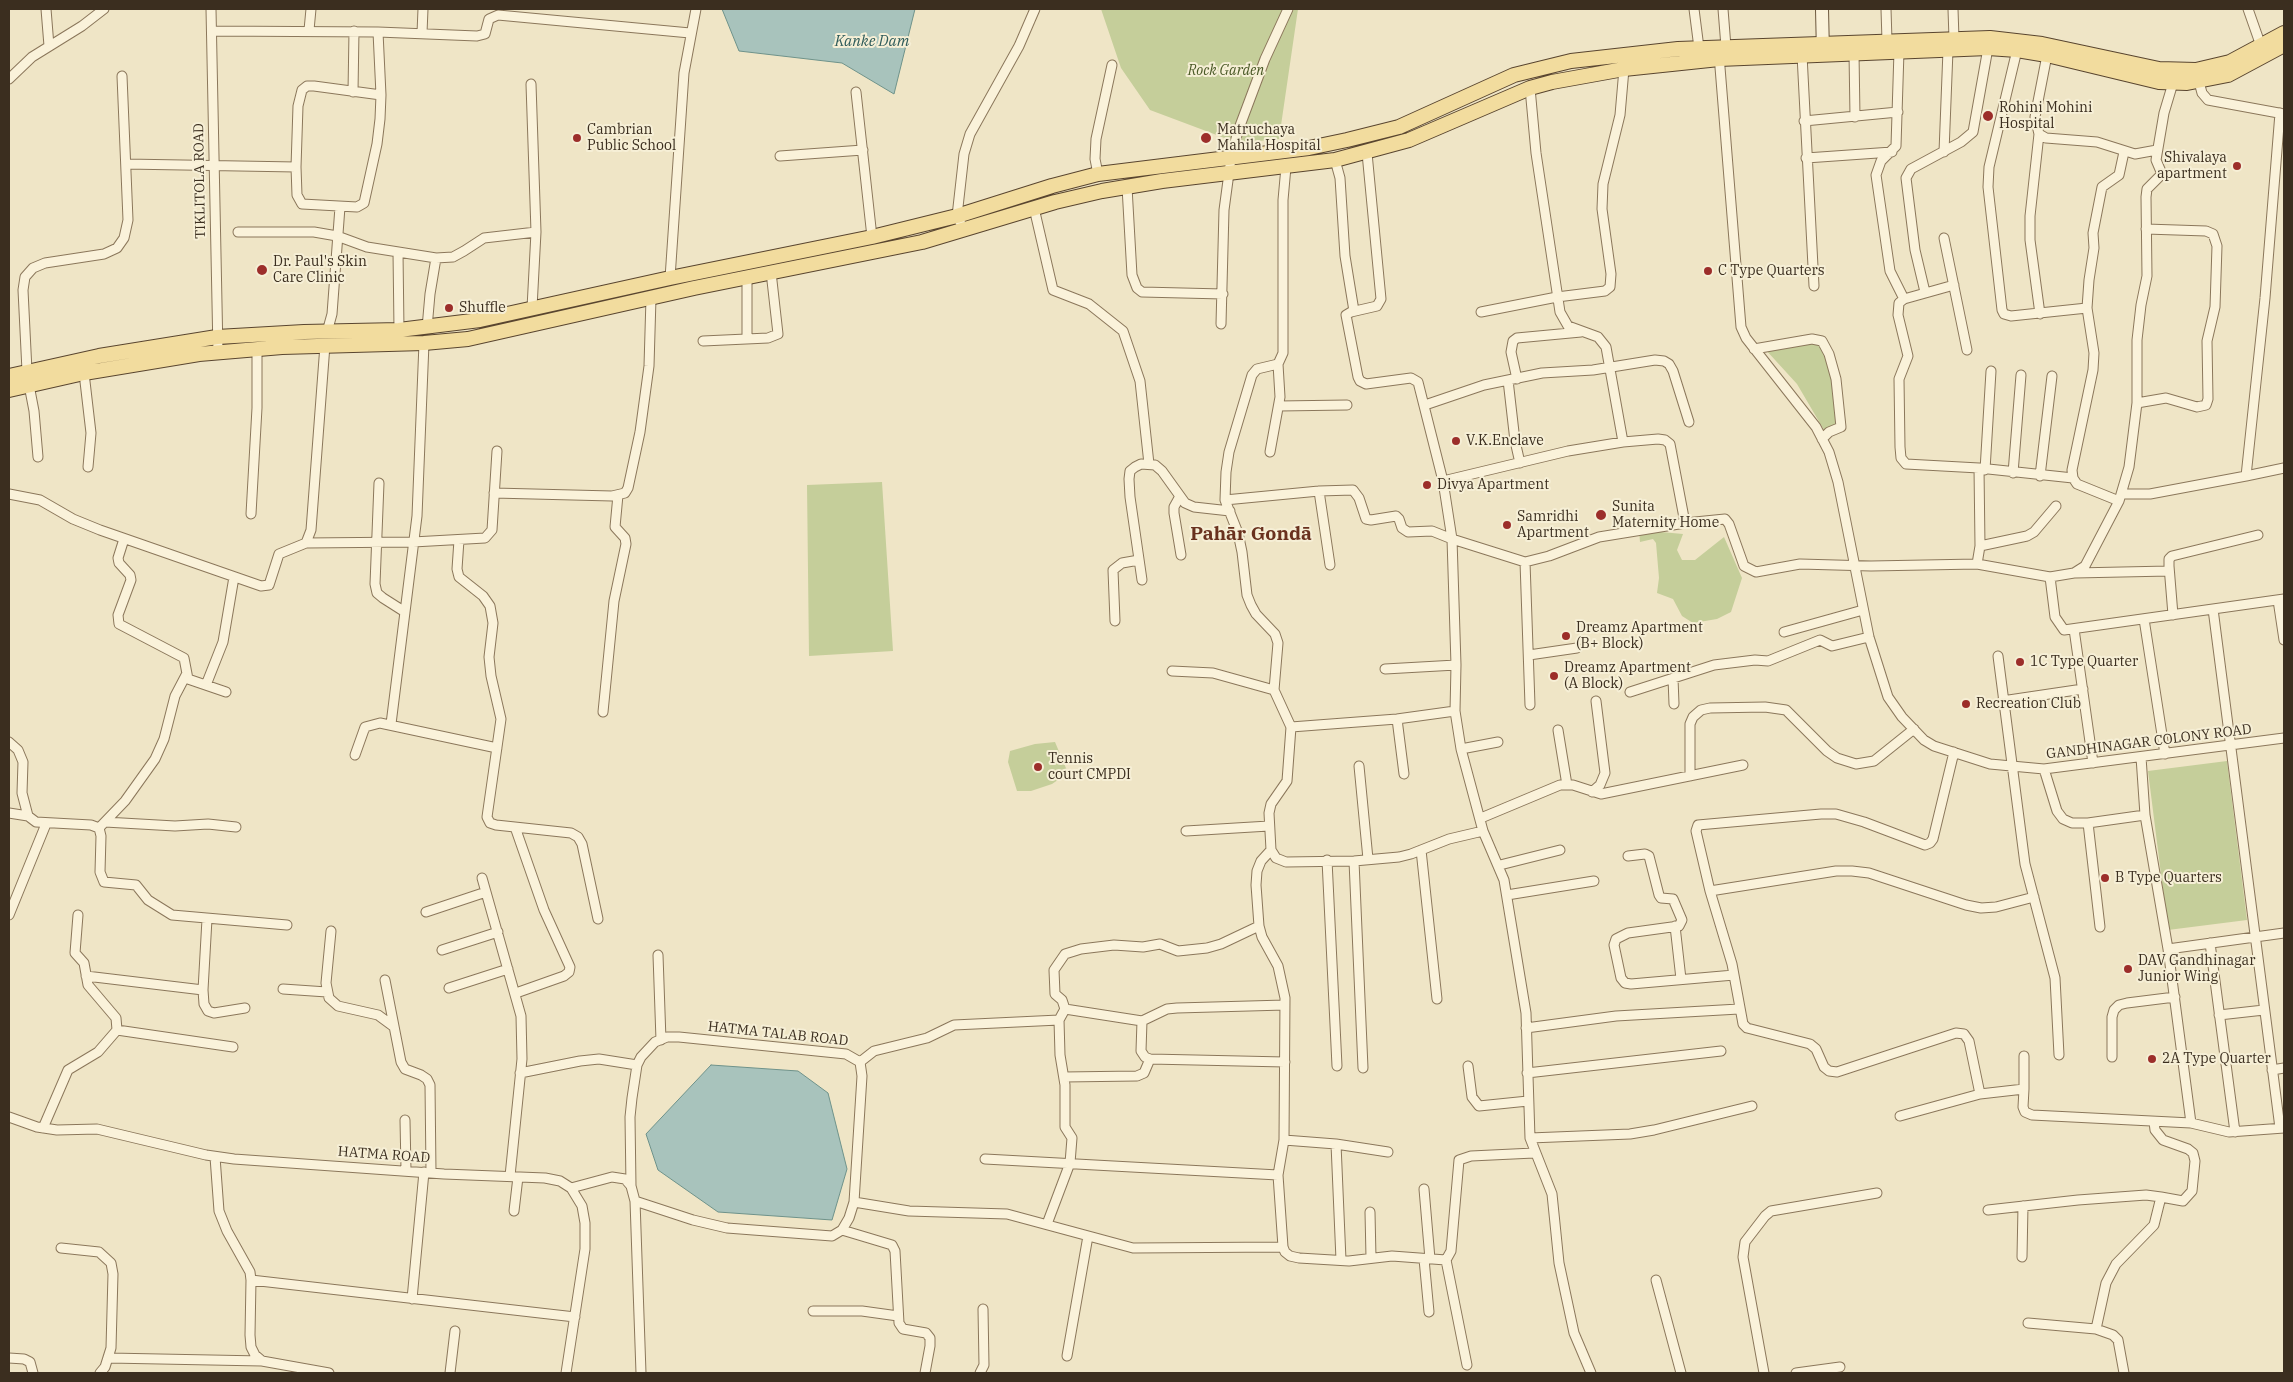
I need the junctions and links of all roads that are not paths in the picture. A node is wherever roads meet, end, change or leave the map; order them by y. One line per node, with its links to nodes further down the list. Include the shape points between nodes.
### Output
1 (46, 9): 25 (street)
2 (104, 9): 25 (street)
3 (211, 9): 16 (street, TIKLITOLA ROAD)
4 (311, 9): 15 (street)
5 (424, 9): 19 (street)
6 (696, 9): 20 (street)
7 (1035, 9): 70 (street, via 1019,46 970,134 964,154)
8 (1288, 9): 62 (street, via 1238,131)
9 (1694, 9): 27 (street)
10 (1723, 9): 31 (street, GANDHINAGAR COLONY ROAD)
11 (1822, 9): 29 (street)
12 (1886, 9): 22 (street)
13 (1953, 9): 23 (street)
14 (2248, 9): 26 (street)
15 (309, 30): 16 (street); 17 (street)
16 (212, 31): 63 (street, TIKLITOLA ROAD)
17 (354, 31): 18 (street); 44 (street)
18 (378, 32): 19 (street); 46 (street)
19 (422, 32): 20 (street, via 482,36 489,19 498,15)
20 (690, 33): 82 (street, via 680,110)
21 (2284, 33): 26 (main road)
22 (1887, 41): 23 (main road); 29 (main road)
23 (1951, 45): 28 (main road); 32 (main road); 39 (main road, via 2011,39); 55 (street)
24 (2284, 45): 39 (main road, via 2228,74)
25 (49, 46): 40 (street)
26 (2261, 46): 39 (main road)
27 (1699, 48): 31 (main road); 62 (main road, via 1621,54 1542,67 1514,75 1399,127)
28 (1988, 48): 30 (main road); 55 (street, via 1973,132)
29 (1823, 49): 31 (main road); 33 (main road); 34 (main road)
30 (2017, 50): 35 (main road); 94 (street, via 1989,167 1990,210 2002,310 2007,316)
31 (1721, 51): 34 (main road); 37 (main road); 105 (street, GANDHINAGAR COLONY ROAD, via 1741,327)
32 (1899, 51): 33 (main road); 47 (street)
33 (1854, 54): 49 (street)
34 (1802, 55): 50 (street)
35 (2047, 55): 41 (main road); 51 (street, via 2035,117)
36 (1112, 64): 66 (street, via 1096,139)
37 (1624, 68): 43 (main road); 87 (street, via 1620,115 1603,184 1602,209 1610,287 1605,291)
38 (122, 76): 61 (street)
39 (2197, 76): 41 (main road); 48 (street, via 2202,93 2208,100)
40 (9, 79)
41 (2173, 83): 53 (street)
42 (531, 84): 74 (street)
43 (1530, 88): 57 (main road, via 1431,132); 87 (street)
44 (353, 92): 46 (street); 64 (street, via 314,86 302,90 298,106)
45 (856, 92): 52 (street)
46 (381, 95): 68 (street, via 377,144 364,203 357,207)
47 (1898, 112): 49 (street); 54 (street, via 1898,136)
48 (2282, 114): 135 (street)
49 (1856, 117): 50 (street)
50 (1804, 121): 59 (street)
51 (2039, 134): 56 (street, via 2046,138 2097,142); 94 (street, via 2030,240)
52 (863, 150): 58 (street); 76 (street)
53 (2157, 150): 56 (street, via 2135,154); 71 (street, via 2156,160 2162,174 2147,189)
54 (1893, 152): 59 (street); 89 (street, via 1881,161 1876,175 1890,271)
55 (1944, 152): 85 (street, via 1911,169 1906,178 1915,250)
56 (2124, 152): 91 (street, via 2119,175 2102,187 2093,233 2094,255)
57 (1366, 153): 60 (main road); 92 (street, via 1381,298 1377,306)
58 (780, 156)
59 (1806, 158): 84 (street)
60 (1335, 160): 65 (main road); 92 (street, via 1341,185)
61 (126, 164): 63 (street); 115 (street, via 128,220 124,238 117,248 104,254 45,263 33,268 25,277)
62 (1230, 166): 65 (main road); 66 (main road); 67 (main road); 86 (street, via 1224,210)
63 (214, 167): 64 (street); 99 (street, TIKLITOLA ROAD)
64 (296, 167): 68 (street, via 299,201 306,206)
65 (1286, 167): 108 (street, via 1283,353)
66 (1098, 174): 70 (main road)
67 (1127, 187): 69 (main road); 86 (street, via 1132,274 1137,288 1142,292)
68 (340, 207): 75 (street)
69 (1034, 208): 72 (main road); 129 (street, via 1052,290 1089,304 1124,331 1140,381)
70 (957, 216): 72 (street); 76 (main road)
71 (2146, 229): 118 (street, via 2147,276 2137,340); 118 (street, via 2213,234 2217,246 2215,307 2208,341 2206,405 2197,407 2166,398)
72 (964, 230): 80 (main road, via 922,242)
73 (238, 232): 75 (street, via 293,230)
74 (536, 232): 79 (street, via 484,238 453,257); 90 (street)
75 (337, 236): 78 (street, via 367,247); 100 (street, via 332,314)
76 (872, 237): 82 (main road)
77 (1944, 238): 83 (street)
78 (398, 252): 79 (street); 97 (street)
79 (436, 258): 96 (street)
80 (772, 272): 81 (main road); 101 (street, via 778,334)
81 (747, 277): 88 (main road); 101 (street)
82 (670, 278): 90 (main road)
83 (1954, 285): 85 (street); 106 (street)
84 (1814, 286)
85 (1925, 292): 89 (street)
86 (1223, 294): 95 (street)
87 (1557, 297): 93 (street); 98 (street, via 1563,321)
88 (651, 298): 103 (main road, via 468,339); 142 (street, via 649,366 640,432 628,488)
89 (1904, 299): 132 (street, via 1898,308 1908,356 1899,379 1903,462)
90 (532, 308): 96 (main road)
91 (2087, 308): 94 (street); 136 (street, via 2094,353 2093,370 2079,429)
92 (1354, 311): 119 (street, via 1346,318 1360,381 1415,379)
93 (1480, 312)
94 (2040, 314)
95 (1221, 324)
96 (428, 328): 97 (main road)
97 (399, 330): 100 (main road)
98 (1581, 332): 109 (street, via 1603,341); 116 (street, via 1516,338 1512,352)
99 (217, 337): 100 (main road); 107 (street, TIKLITOLA ROAD); 115 (main road, via 99,356)
100 (326, 339): 103 (main road); 104 (main road); 156 (street, via 311,530)
101 (747, 339): 102 (street)
102 (703, 341)
103 (424, 343): 155 (street, via 417,516)
104 (257, 349): 107 (main road); 148 (street)
105 (1754, 349): 123 (street, GANDHINAGAR COLONY ROAD); 123 (street, via 1812,339 1822,341 1830,354 1836,380 1840,427)
106 (1967, 350)
107 (218, 352): 111 (main road)
108 (1278, 364): 121 (street, via 1281,384); 145 (street, via 1257,369 1252,375 1229,452)
109 (1610, 368): 116 (street); 122 (street, via 1655,360 1669,364); 124 (street)
110 (1991, 371): 132 (street)
111 (84, 373): 115 (main road); 130 (street, via 91,432)
112 (2021, 375): 133 (street)
113 (9, 376): 115 (main road)
114 (2052, 376): 134 (street)
115 (28, 378): 117 (main road); 127 (street)
116 (1512, 379): 119 (street); 128 (street, via 1515,441)
117 (9, 390)
118 (2137, 403): 144 (street, via 2130,459)
119 (1425, 404): 137 (street)
120 (1347, 405): 121 (street)
121 (1279, 406): 126 (street)
122 (1689, 422)
123 (1822, 438): 163 (street, GANDHINAGAR COLONY ROAD, via 1838,482)
124 (1623, 442): 128 (street); 149 (street, via 1658,439 1670,444)
125 (497, 451): 140 (street)
126 (1270, 452)
127 (38, 457)
128 (1520, 463): 137 (street)
129 (1149, 464): 143 (street, via 1162,471); 159 (street, via 1135,466 1129,479)
130 (88, 467)
131 (2284, 468): 135 (street)
132 (1982, 469): 133 (street); 157 (street)
133 (2013, 473): 134 (street)
134 (2040, 476): 136 (street)
135 (2246, 476): 144 (street)
136 (2073, 478): 144 (street, via 2083,487)
137 (1443, 481): 152 (street)
138 (379, 483): 154 (street)
139 (1319, 491): 145 (street); 152 (street, via 1353,490 1360,498 1366,519 1396,516 1408,532 1432,531); 162 (street)
140 (494, 493): 142 (street); 153 (street, via 490,534)
141 (9, 494): 151 (street, via 40,500 73,519)
142 (618, 496): 198 (street, via 615,527 626,544 614,601)
143 (1179, 498): 147 (street, via 1194,507); 158 (street, via 1174,513)
144 (2120, 498): 165 (street, via 2085,566)
145 (1225, 500): 147 (street)
146 (2056, 506): 157 (street, via 2027,536)
147 (1230, 511): 189 (street, via 1242,552 1250,605 1275,634 1278,643)
148 (252, 514)
149 (1686, 523): 160 (street, via 1599,537); 163 (street, via 1725,519 1744,566 1756,572 1800,564)
150 (2258, 536): 164 (street, via 2177,553 2169,559)
151 (124, 539): 166 (street); 186 (street, via 118,558 131,580 118,615 119,624 184,658)
152 (1452, 539): 160 (street); 183 (street)
153 (459, 540): 155 (street); 208 (street, via 457,569 460,577 490,606 493,623 489,657 501,719)
154 (377, 542): 155 (street); 156 (street); 172 (street, via 374,572 377,593)
155 (413, 542): 172 (street)
156 (306, 543): 166 (street, via 279,554 269,585 261,586)
157 (1980, 546): 161 (street)
158 (1181, 554)
159 (1139, 560): 168 (street); 175 (street, via 1122,563 1113,570)
160 (1525, 562): 181 (street)
161 (1977, 564): 163 (street); 167 (street)
162 (1330, 565)
163 (1853, 565): 171 (street, GANDHINAGAR COLONY ROAD)
164 (2169, 571): 165 (street); 173 (street)
165 (2074, 573): 167 (street)
166 (234, 577): 188 (street, via 223,642)
167 (2050, 577): 176 (street, via 2055,617 2064,630)
168 (1142, 580)
169 (2281, 600): 170 (street); 179 (street)
170 (2213, 609): 173 (street); 207 (street)
171 (1862, 610): 177 (street); 178 (street, GANDHINAGAR COLONY ROAD)
172 (405, 612): 200 (street)
173 (2173, 615): 174 (street)
174 (2144, 619): 176 (street); 211 (street)
175 (1115, 621)
176 (2074, 629): 190 (street)
177 (1784, 632)
178 (1869, 637): 187 (street, via 1832,646 1820,640 1776,660 1725,663); 202 (street, GANDHINAGAR COLONY ROAD, via 1888,697)
179 (2284, 640)
180 (1577, 648): 181 (street)
181 (1528, 655): 196 (street)
182 (1998, 656): 194 (street)
183 (1456, 664): 184 (street); 197 (street)
184 (1385, 668)
185 (1172, 672): 189 (street, via 1212,673)
186 (186, 675): 188 (street, via 192,681); 229 (street, via 175,696 164,739 155,759)
187 (1673, 678): 192 (street); 195 (street)
188 (206, 685): 191 (street)
189 (1274, 690): 201 (street)
190 (2082, 690): 194 (street); 214 (street)
191 (226, 692)
192 (1630, 692)
193 (1596, 701): 222 (street, via 1605,773 1600,785)
194 (2002, 701): 217 (street)
195 (1674, 704)
196 (1530, 705)
197 (1455, 711): 199 (street); 209 (street)
198 (603, 712)
199 (1397, 719): 201 (street); 219 (street)
200 (391, 724): 208 (street); 212 (street, via 380,722 365,726)
201 (1291, 727): 231 (street, via 1287,780 1271,804)
202 (1914, 729): 210 (street, GANDHINAGAR COLONY ROAD, via 1934,746); 220 (street, via 1874,761 1856,764 1828,751 1786,710 1710,708 1701,710 1690,724)
203 (1558, 730): 221 (street)
204 (2284, 738): 207 (street, GANDHINAGAR COLONY ROAD)
205 (9, 742): 225 (street, via 18,750 23,762 22,794)
206 (1498, 742): 209 (street)
207 (2232, 746): 211 (street, GANDHINAGAR COLONY ROAD); 261 (street)
208 (497, 748): 232 (street, via 487,817 490,823)
209 (1460, 749): 226 (street)
210 (1954, 752): 217 (street, GANDHINAGAR COLONY ROAD, via 1990,764); 245 (street, via 1930,843 1919,845 1836,814 1700,824 1696,831)
211 (2165, 754): 213 (street, GANDHINAGAR COLONY ROAD)
212 (355, 755)
213 (2141, 757): 214 (street, GANDHINAGAR COLONY ROAD); 224 (street)
214 (2093, 763): 218 (street, GANDHINAGAR COLONY ROAD)
215 (1743, 765): 220 (street)
216 (1358, 766): 239 (street)
217 (2013, 767): 218 (street, GANDHINAGAR COLONY ROAD); 248 (street, via 2023,851)
218 (2044, 769): 228 (street, via 2057,811 2063,819)
219 (1404, 774)
220 (1690, 776): 222 (street, via 1609,793)
221 (1567, 785): 222 (street); 226 (street)
222 (1592, 792)
223 (9, 813): 225 (street)
224 (2145, 815): 228 (street); 263 (street)
225 (28, 816): 227 (street)
226 (1481, 818): 233 (street)
227 (46, 824): 229 (street); 250 (street)
228 (2088, 824): 257 (street)
229 (102, 825): 230 (street); 252 (street, via 100,872 104,882 136,885 148,900 172,915)
230 (236, 826)
231 (1270, 826): 234 (street); 235 (street)
232 (515, 828): 253 (street, via 571,833 578,837); 275 (street, via 539,896 570,967 564,976)
233 (1483, 831): 236 (street, via 1449,838); 242 (street)
234 (1186, 832)
235 (1271, 850): 240 (street, via 1276,858 1286,862); 255 (street, via 1257,871)
236 (1421, 850): 239 (street, via 1399,857); 277 (street)
237 (1560, 850): 242 (street)
238 (1628, 856): 256 (street, via 1649,856 1659,895 1676,903 1682,920 1679,926)
239 (1368, 859): 241 (street)
240 (1327, 860): 241 (street); 299 (street)
241 (1354, 861): 301 (street)
242 (1500, 865): 247 (street)
243 (482, 878): 246 (street)
244 (1594, 881): 247 (street)
245 (1710, 890): 248 (street, via 1852,871 1869,873 1966,906 1996,907); 267 (street)
246 (486, 892): 249 (street); 259 (street)
247 (1507, 895): 287 (street)
248 (2034, 897): 292 (street, via 2055,978)
249 (426, 912)
250 (9, 915)
251 (78, 915): 268 (street, via 75,950 84,962)
252 (207, 919): 254 (street); 273 (street)
253 (598, 919)
254 (287, 926)
255 (1259, 926): 278 (street, via 1278,966); 280 (street, via 1208,948 1178,951 1160,944 1143,947 1114,945 1065,954 1054,970 1053,981 1055,994)
256 (1675, 926): 269 (street); 269 (street, via 1621,935 1614,945 1624,983)
257 (2100, 926)
258 (331, 931): 274 (street)
259 (498, 932): 264 (street); 266 (street)
260 (2284, 934): 261 (street)
261 (2254, 937): 262 (street); 282 (street)
262 (2210, 943): 263 (street); 283 (street)
263 (2168, 949): 276 (street)
264 (442, 950)
265 (658, 955): 289 (street)
266 (508, 969): 271 (street); 275 (street)
267 (1734, 975): 269 (street); 281 (street)
268 (86, 976): 273 (street); 288 (street, via 88,986 116,1018)
269 (1681, 979)
270 (385, 980): 286 (street)
271 (449, 988)
272 (283, 989): 274 (street)
273 (203, 990): 279 (street, via 208,1011)
274 (327, 992): 286 (street, via 338,1006 370,1012)
275 (516, 993): 304 (street, via 522,1034)
276 (2175, 997): 294 (street, via 2127,1003 2114,1010); 315 (street)
277 (1437, 999)
278 (1286, 1005): 285 (street, via 1177,1008); 297 (street)
279 (245, 1008)
280 (1065, 1009): 284 (street); 285 (street)
281 (1739, 1009): 287 (street, via 1616,1016); 308 (street, via 1747,1028 1810,1044 1829,1072 1956,1033 1964,1034 1969,1041)
282 (2264, 1010): 283 (street); 303 (street)
283 (2219, 1015): 318 (street)
284 (1060, 1020): 296 (street, via 954,1025 927,1038 874,1050); 306 (street, via 1060,1056)
285 (1142, 1021): 295 (street, via 1141,1051)
286 (393, 1026): 328 (street, via 405,1069 421,1075 430,1085)
287 (1526, 1028): 305 (street)
288 (117, 1030): 290 (street); 316 (street, via 98,1052 68,1070)
289 (661, 1040): 296 (street, HATMA TALAB ROAD, via 678,1037 846,1054); 298 (street, via 649,1047)
290 (233, 1048)
291 (1721, 1051): 305 (street)
292 (2059, 1055)
293 (2024, 1056): 307 (street)
294 (2112, 1057)
295 (1150, 1059): 297 (street); 306 (street, via 1147,1068 1137,1076)
296 (860, 1062): 337 (street, HATMA TALAB ROAD, via 862,1076)
297 (1285, 1062): 320 (street)
298 (638, 1065): 304 (street, via 599,1059); 331 (street, via 630,1117)
299 (1337, 1066)
300 (1468, 1066): 309 (street, via 1472,1097 1479,1106)
301 (1363, 1068)
302 (2284, 1068): 303 (street)
303 (2272, 1070): 317 (street)
304 (520, 1073): 330 (street)
305 (1527, 1073): 309 (street)
306 (1064, 1077): 326 (street, via 1065,1127 1072,1138)
307 (2024, 1089): 308 (street); 314 (street, via 2022,1106 2032,1116)
308 (1980, 1094): 311 (street)
309 (1528, 1101): 319 (street)
310 (1752, 1106): 319 (street, via 1630,1134)
311 (1900, 1116)
312 (9, 1117): 316 (street, HATMA ROAD)
313 (405, 1120): 327 (street)
314 (2154, 1122): 315 (street); 335 (street, via 2155,1130 2163,1140 2188,1149 2195,1161 2192,1191 2188,1198 2183,1202)
315 (2191, 1123): 318 (street)
316 (43, 1128): 324 (street, HATMA ROAD, via 97,1129)
317 (2282, 1128): 318 (street)
318 (2235, 1132)
319 (1530, 1138): 323 (street)
320 (1284, 1140): 321 (street); 329 (street)
321 (1336, 1144): 322 (street); 350 (street)
322 (1388, 1152)
323 (1534, 1153): 351 (street, via 1471,1156 1458,1160 1451,1251); 377 (street, via 1552,1194 1559,1263 1574,1333)
324 (215, 1157): 327 (street, HATMA ROAD); 352 (street, via 219,1211)
325 (985, 1159): 326 (street)
326 (1070, 1164): 329 (street); 342 (street)
327 (406, 1170): 328 (street, HATMA ROAD)
328 (428, 1172): 330 (street, HATMA ROAD); 354 (street)
329 (1278, 1174): 345 (street)
330 (514, 1177): 332 (street, HATMA ROAD, via 545,1178 560,1181); 340 (street)
331 (631, 1186): 332 (street, via 625,1179 612,1177); 336 (street)
332 (571, 1188): 359 (street, via 582,1206 585,1223 585,1249)
333 (1424, 1189): 349 (street)
334 (1878, 1193): 379 (street, via 1771,1212 1745,1242 1743,1257)
335 (2161, 1197): 338 (street, via 2146,1194); 361 (street, via 2154,1225 2111,1272)
336 (635, 1201): 343 (street, via 726,1228 820,1236 832,1236); 374 (street)
337 (854, 1202): 342 (street, via 909,1211 1007,1214); 343 (street, HATMA TALAB ROAD)
338 (2023, 1206): 339 (street); 347 (street)
339 (1988, 1210)
340 (514, 1211)
341 (1370, 1212): 348 (street)
342 (1047, 1224): 344 (street)
343 (842, 1230): 358 (street, via 892,1244)
344 (1088, 1236): 345 (street, via 1133,1248); 363 (street)
345 (1283, 1247): 350 (street, via 1290,1256)
346 (61, 1248): 365 (street, via 99,1252 111,1263)
347 (2022, 1257)
348 (1371, 1258): 349 (street); 350 (street)
349 (1427, 1259): 351 (street); 357 (street)
350 (1341, 1260)
351 (1446, 1260): 367 (street)
352 (252, 1280): 354 (street); 366 (street, via 251,1347)
353 (1656, 1280): 378 (street)
354 (412, 1299): 359 (street)
355 (983, 1309): 376 (street, via 984,1365)
356 (813, 1311): 358 (street, via 862,1311)
357 (1429, 1312)
358 (898, 1316): 375 (street, via 902,1329 926,1333 930,1338)
359 (575, 1317): 373 (street)
360 (2028, 1323): 361 (street)
361 (2096, 1329): 381 (street, via 2118,1340)
362 (455, 1331): 372 (street)
363 (1068, 1356)
364 (9, 1358): 369 (street, via 24,1358 30,1362)
365 (110, 1358): 366 (street); 370 (street)
366 (262, 1361): 371 (street)
367 (1467, 1365)
368 (1840, 1368): 380 (street)
369 (33, 1373)
370 (100, 1373)
371 (329, 1373)
372 (450, 1373)
373 (566, 1373)
374 (641, 1373)
375 (925, 1373)
376 (980, 1373)
377 (1591, 1373)
378 (1681, 1373)
379 (1764, 1373)
380 (1796, 1373)
381 (2124, 1373)

